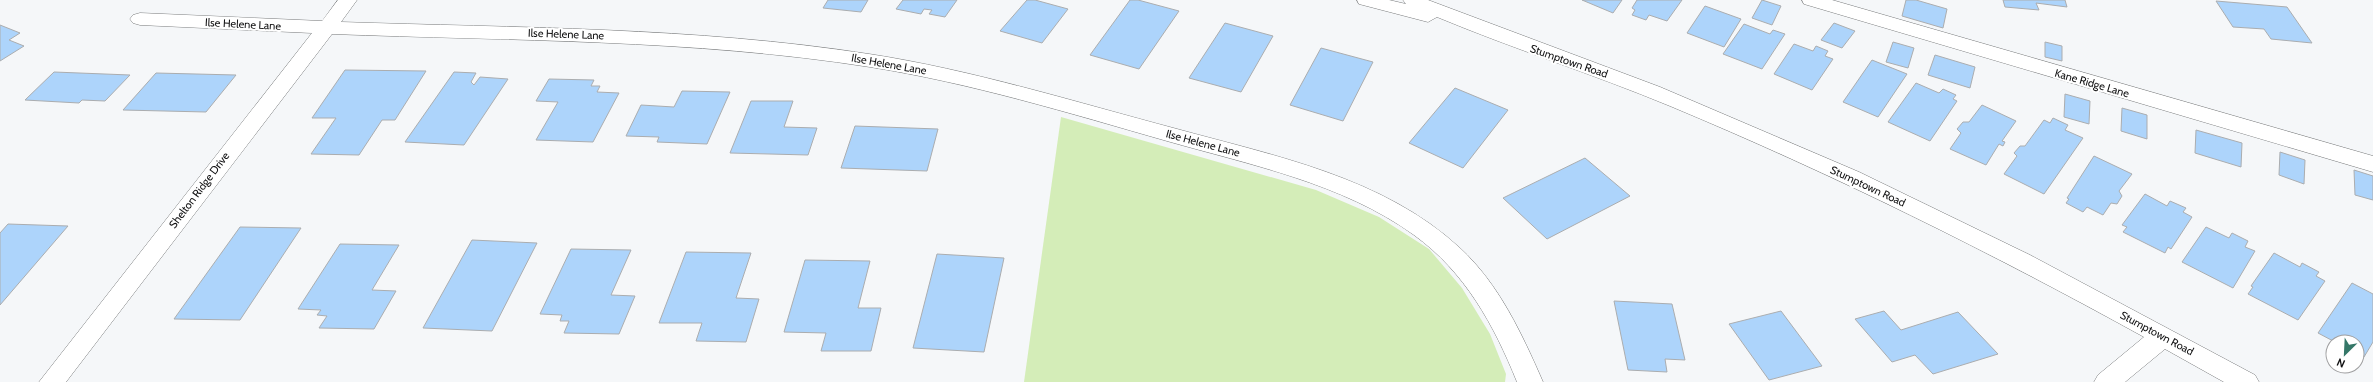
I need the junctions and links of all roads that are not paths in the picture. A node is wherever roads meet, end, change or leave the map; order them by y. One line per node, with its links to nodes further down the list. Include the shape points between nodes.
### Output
1 (348, 0): 7 (street, Shelton Ridge Drive)
2 (1366, 0): 6 (street, Stumptown Road)
3 (1412, 0): 6 (street, Stumptown Road)
4 (1811, 0): 8 (street, Kane Ridge Lane)
5 (140, 19): 7 (street, Ilse Helene Lane)
6 (1474, 27): 9 (street, Stumptown Road, via 1606,74 1794,151 1907,204)
7 (327, 28): 10 (street, Shelton Ridge Drive); 11 (street, Ilse Helene Lane, via 633,36 738,44 867,60 938,73 1021,94 1305,171 1363,196 1408,220 1452,254 1487,295 1513,341)
8 (2373, 164)
9 (2163, 336): 12 (street); 13 (street, Stumptown Road)
10 (52, 382)
11 (1530, 382)
12 (2107, 382)
13 (2246, 382)

